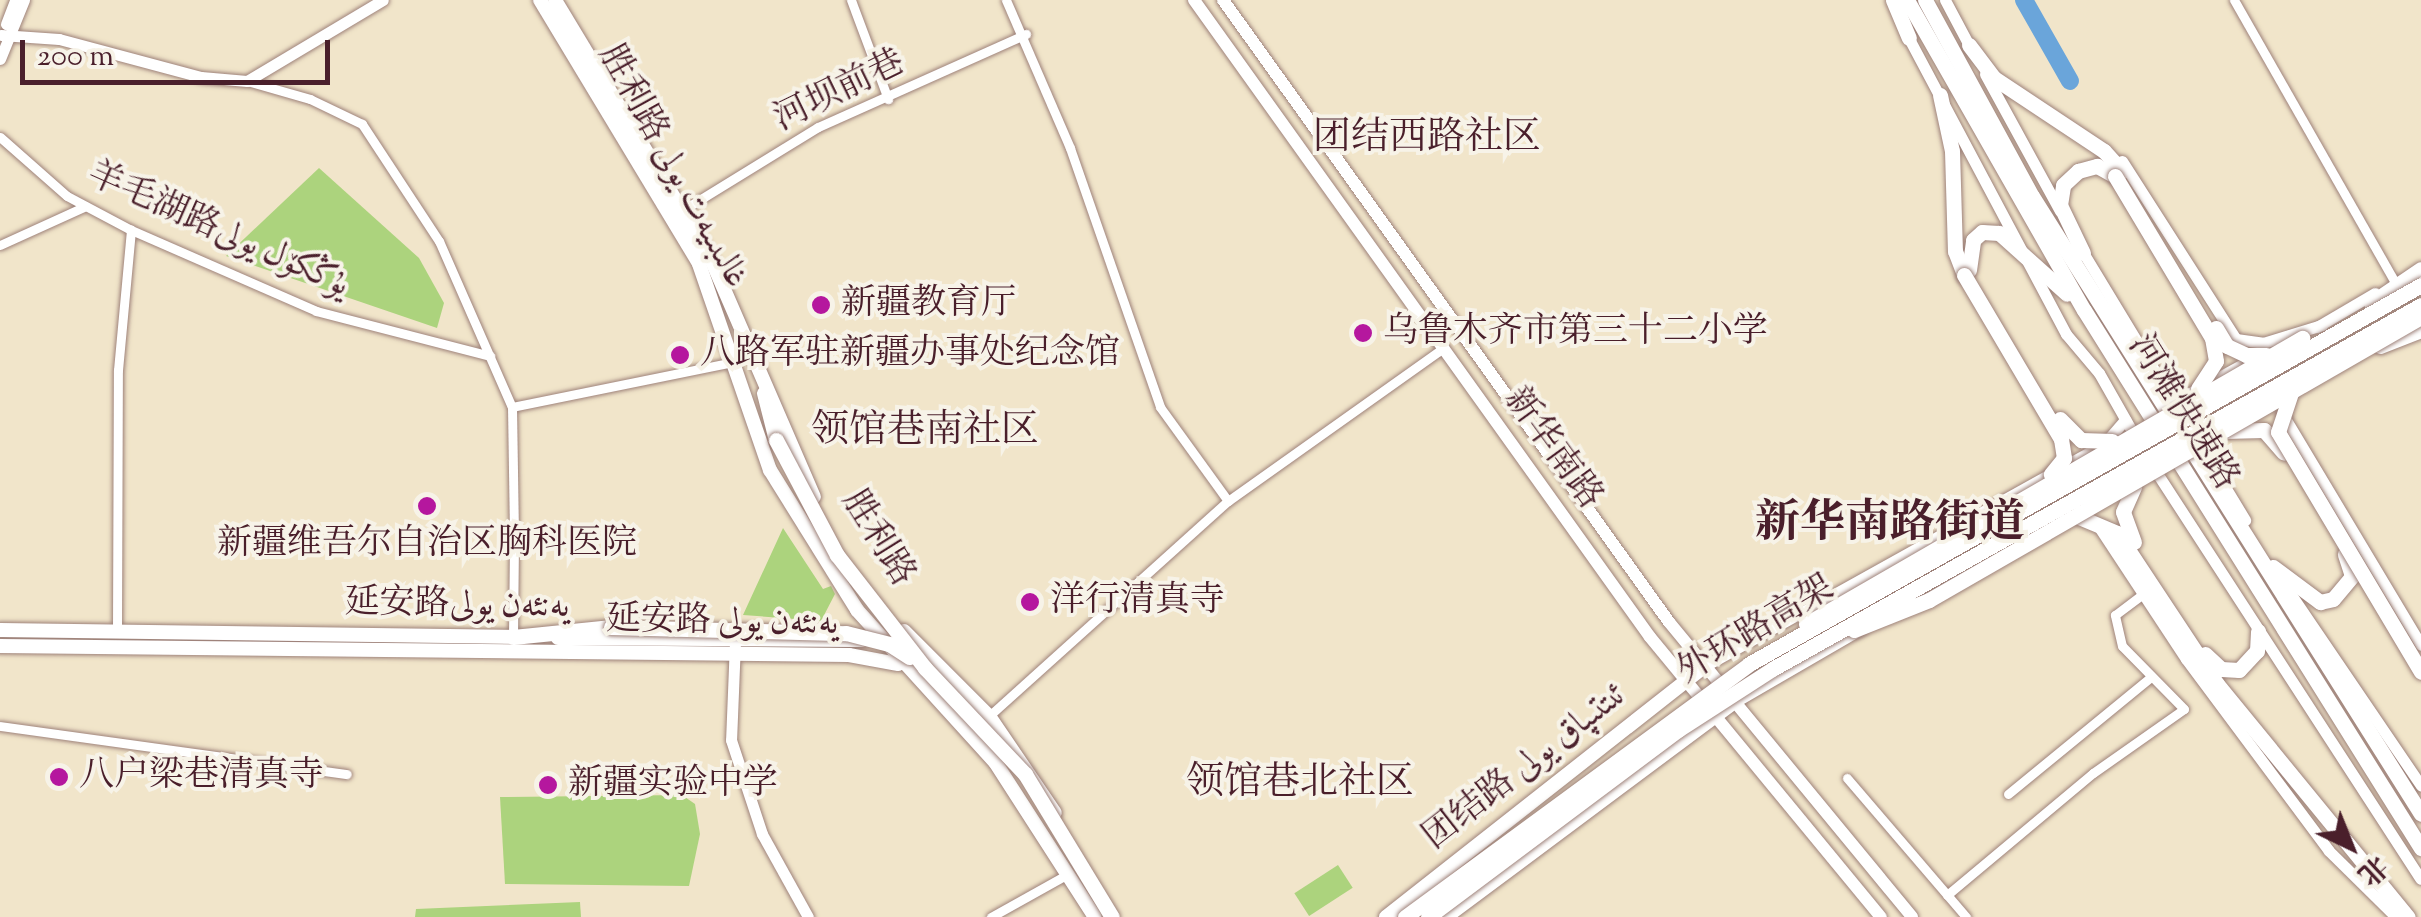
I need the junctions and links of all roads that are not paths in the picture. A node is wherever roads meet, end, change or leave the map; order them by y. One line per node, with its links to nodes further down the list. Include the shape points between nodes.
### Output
1 (16, 0): 17 (street)
2 (24, 0): 17 (street)
3 (384, 0): 21 (street)
4 (540, 0): 47 (main road, 胜利路 غالىبىيەت يولى, via 699,264)
5 (555, 0): 28 (main road, 胜利路)
6 (851, 0): 23 (street)
7 (1006, 0): 16 (street)
8 (1194, 0): 43 (main road, 新华南路)
9 (1224, 0): 58 (main road, 新华南路)
10 (1885, 0): 18 (street)
11 (1893, 0): 18 (highway)
12 (1907, 0): 39 (highway, 河滩快速路)
13 (1925, 0): 93 (highway, 河滩快速路, via 2032,196)
14 (1945, 0): 19 (street)
15 (2234, 0): 35 (street)
16 (1026, 34): 23 (street, 河坝前巷); 63 (street, via 1160,407)
17 (4, 36): 20 (street); 21 (street, via 59,39 201,77)
18 (1910, 38): 22 (street)
19 (1970, 45): 24 (highway, via 1994,78); 32 (street)
20 (0, 59)
21 (247, 81): 46 (street, via 310,99 362,124 439,240)
22 (1940, 94): 31 (street); 34 (highway, via 1952,151 1955,251)
23 (888, 99): 28 (street, 河坝前巷, via 818,127)
24 (2081, 136): 26 (highway); 41 (street, via 2106,144 2126,165 2236,339 2263,343)
25 (0, 137): 27 (street, 羊毛湖路يۇڭكۆل يولى)
26 (2119, 174): 32 (highway, via 2097,166 2078,170 2063,184 2060,205); 45 (highway, bridge, via 2227,346 2246,356); 51 (highway, bridge, via 2212,338 2212,372)
27 (86, 206): 29 (street, 羊毛湖路يۇڭكۆل يولى); 30 (street)
28 (683, 210): 49 (main road, 胜利路, via 711,260)
29 (131, 230): 46 (street, 羊毛湖路يۇڭكۆل يولى, via 316,312); 69 (street, via 118,370)
30 (0, 245)
31 (2020, 246): 34 (highway, via 1982,232); 39 (highway); 54 (street, via 2066,334)
32 (2083, 254): 48 (street)
33 (2421, 267): 35 (street); 37 (highway)
34 (1966, 273): 56 (highway, bridge, via 2070,434); 61 (highway, bridge, via 2061,439 2064,458)
35 (2394, 281): 41 (street)
36 (2421, 281): 37 (highway, bridge); 78 (highway, 外环路高架, bridge)
37 (2372, 304): 45 (highway, bridge)
38 (2421, 305): 72 (highway, 外环路高架, bridge)
39 (2084, 310): 94 (highway, 河滩快速路)
40 (2421, 318): 44 (highway, bridge); 52 (street)
41 (2322, 324): 48 (street, via 2188,394)
42 (2421, 330): 44 (highway, bridge)
43 (1444, 348): 59 (main road, 新华南路); 63 (street)
44 (2371, 349): 50 (highway, bridge)
45 (2270, 354): 51 (highway, bridge)
46 (490, 356): 53 (street)
47 (737, 361): 53 (street); 73 (main road, 胜利路 غالىبىيەت يولى, via 770,470)
48 (2166, 390): 57 (street)
49 (764, 393): 74 (main road, 胜利路, via 835,536); 81 (highway, bridge, via 776,440 837,555)
50 (2291, 393): 55 (highway, bridge); 82 (highway, bridge, via 2278,432)
51 (2190, 398): 56 (highway, bridge)
52 (2274, 398): 57 (street, via 2207,435); 75 (street)
53 (512, 407): 71 (street)
54 (2125, 420): 60 (street); 80 (street, via 2104,444)
55 (2224, 431): 62 (highway, bridge); 66 (highway, bridge, via 2264,430 2275,439 2352,576 2333,599 2320,602)
56 (2116, 441): 61 (highway, bridge)
57 (2200, 447): 66 (street)
58 (1551, 458): 59 (main road); 80 (main road, 新华南路)
59 (1531, 472): 84 (main road, 新华南路)
60 (2163, 483): 65 (street, via 2119,480); 70 (street)
61 (2044, 484): 78 (highway, bridge, via 1814,617)
62 (2134, 486): 64 (highway, bridge); 70 (highway, via 2124,525 2196,643 2222,669 2239,670 2256,651)
63 (1228, 501): 86 (street)
64 (2079, 517): 72 (highway, bridge, via 1896,618); 110 (highway, via 2118,533 2200,661)
65 (2043, 524): 67 (street, via 2076,522 2105,532); 85 (street)
66 (2273, 568): 91 (street)
67 (2144, 593): 83 (street, via 2115,616 2122,646); 109 (street, via 2329,851)
68 (0, 630): 69 (main road, 延安路يەنئەن يولى)
69 (117, 631): 71 (main road, 延安路يەنئەن يولى)
70 (2258, 631): 96 (street)
71 (514, 637): 77 (main road, 延安路يەنئەن يولى); 81 (highway, bridge, via 611,627 846,633 889,644)
72 (1826, 639): 104 (highway, 外环路高架, bridge, via 1678,730)
73 (880, 640): 74 (main road, 延安路يەنئەن يولى); 77 (main road, 延安路يەنئەن يولى); 79 (main road, 胜利路 غالىبىيەت يولى)
74 (912, 641): 86 (main road, 胜利路)
75 (2421, 645)
76 (0, 646): 77 (main road, 延安路 يەنئەن يولى)
77 (734, 647): 79 (main road, 延安路 يەنئەن يولى, via 849,654); 98 (street, via 731,740 762,834)
78 (1776, 649): 103 (highway, 外环路高架, bridge, via 1669,719)
79 (902, 665): 95 (main road, 胜利路 غالىبىيەت يولى, via 995,762)
80 (1705, 666): 84 (main road, 团结路 ئىتتىپاق يولى); 85 (main road, 新华南路)
81 (925, 668): 101 (highway, bridge, via 1024,774)
82 (2421, 672)
83 (2150, 677): 92 (street); 97 (street, via 2184,709 2093,773)
84 (1685, 680): 87 (main road, 新华南路); 102 (main road, 团结路 ئىتتىپاق يولى)
85 (1735, 702): 87 (main road, 团结路 ئىتتىپاق يولى); 107 (main road, 新华南路)
86 (989, 716): 101 (main road, 胜利路, via 1031,769)
87 (1714, 716): 105 (main road, 团结路 ئىتتىپاق يولى); 106 (main road, 新华南路)
88 (0, 726): 89 (street)
89 (347, 774)
90 (1847, 778): 97 (street)
91 (2421, 786)
92 (2008, 794)
93 (2421, 814)
94 (2421, 848)
95 (1068, 874): 99 (street); 100 (main road, 胜利路 غالىبىيەت يولى)
96 (2421, 879)
97 (1947, 895): 108 (street)
98 (808, 917)
99 (991, 917)
100 (1094, 917)
101 (1114, 917)
102 (1386, 917)
103 (1405, 917)
104 (1428, 917)
105 (1446, 917)
106 (1881, 917)
107 (1912, 917)
108 (1966, 917)
109 (2396, 917)
110 (2408, 917)

